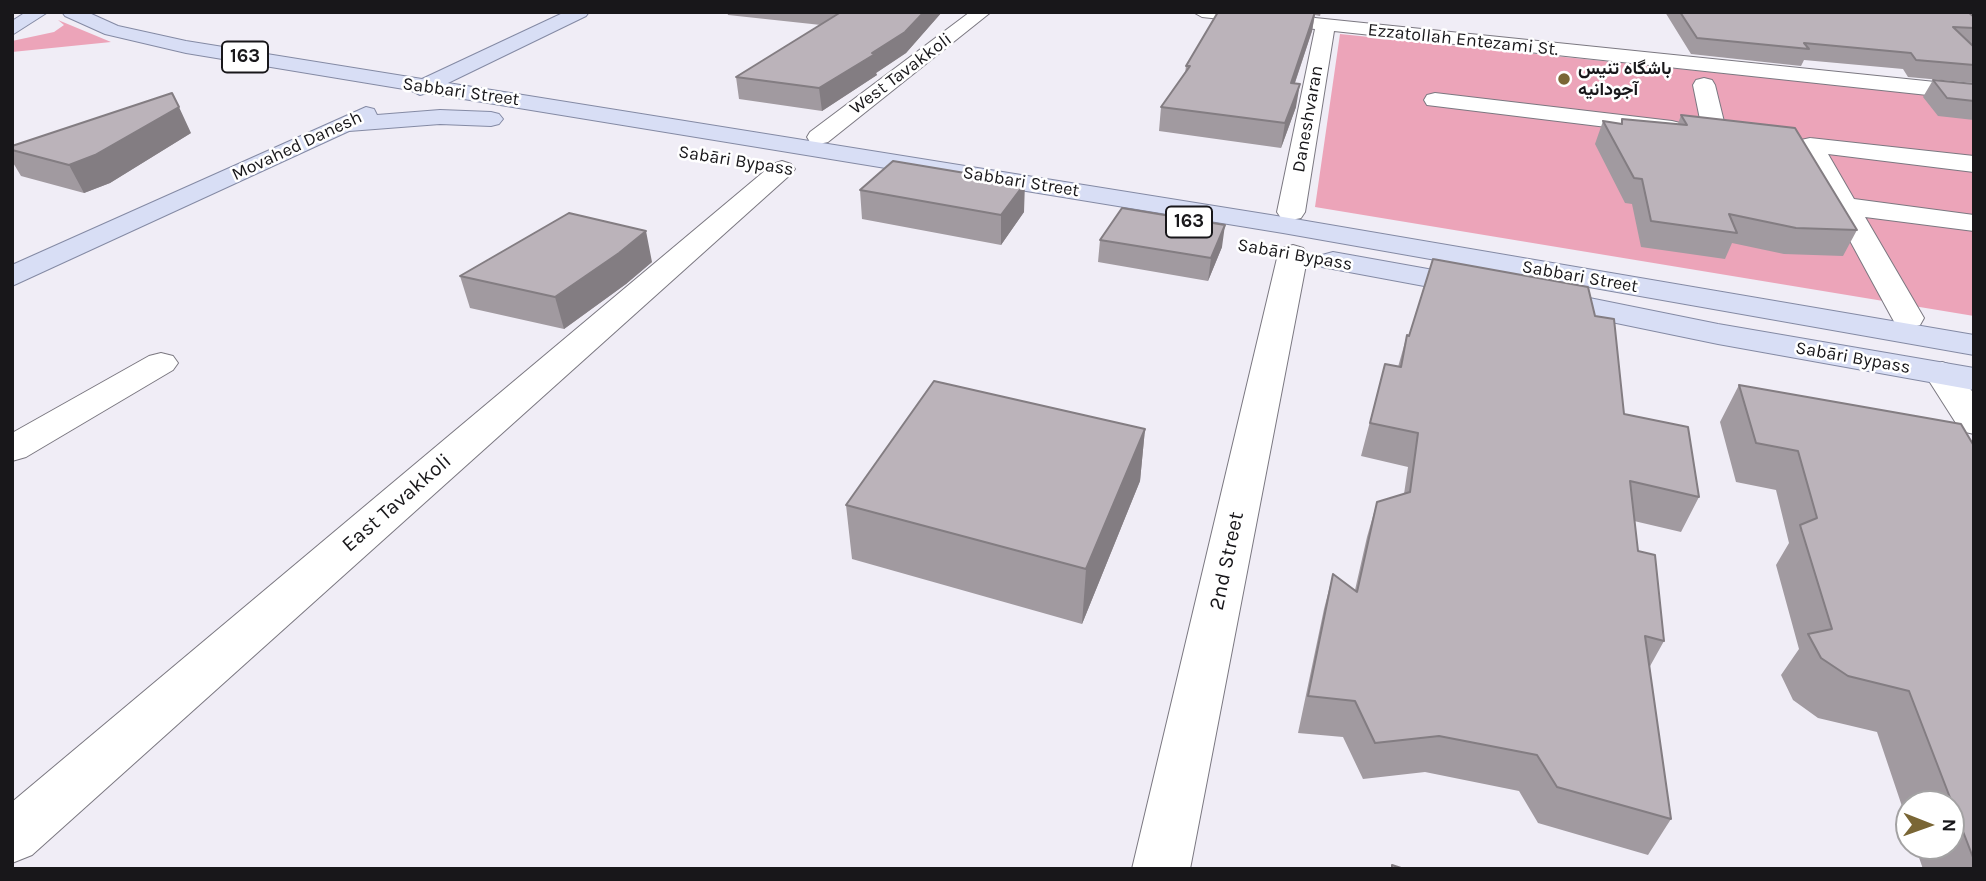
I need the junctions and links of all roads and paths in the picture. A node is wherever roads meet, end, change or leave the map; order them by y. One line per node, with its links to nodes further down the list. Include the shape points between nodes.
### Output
1 (39, 12): 11 (main road)
2 (71, 12): 14 (main road, Sabbari Street / 163, via 112,30)
3 (580, 12): 14 (main road, Movahed Danesh)
4 (982, 12): 20 (street, West Tavakkoli)
5 (1202, 12): 9 (street, Ezzatollah Entezami St.)
6 (1945, 12): 7 (street)
7 (1959, 13): 8 (street); 12 (street)
8 (1974, 14)
9 (1278, 16): 10 (street, Ezzatollah Entezami St.)
10 (1325, 26): 15 (street, Ezzatollah Entezami St.); 28 (street, Daneshvaran)
11 (12, 29)
12 (1974, 30)
13 (1704, 85): 19 (street)
14 (412, 92): 17 (main road, Sabbari Street / 163); 18 (main road, Movahed Danesh)
15 (1974, 93)
16 (1435, 100): 19 (street)
17 (546, 114): 18 (main road); 20 (main road, Sabāri Bypass, via 672,113); 25 (main road, Sabāri Bypass, via 622,142); 32 (main road, Sabbari Street / 163, via 1283,225); 34 (main road, Sabbari Street / 163, via 1275,236)
18 (343, 124): 29 (main road, Movahed Danesh)
19 (1715, 134): 21 (street)
20 (819, 137): 28 (main road, Sabāri Bypass)
21 (1742, 137)
22 (1783, 142): 23 (street)
23 (1810, 145): 24 (street); 26 (street)
24 (1974, 164)
25 (782, 169): 28 (main road, Sabāri Bypass); 37 (street, East Tavakkoli)
26 (1845, 206): 27 (street); 30 (street)
27 (1974, 223)
28 (1292, 233): 30 (main road, Sabāri Bypass); 34 (main road, Sabāri Bypass); 38 (street, 2nd Street)
29 (12, 277)
30 (1908, 318): 31 (main road, Sabāri Bypass)
31 (1974, 327)
32 (1974, 345)
33 (161, 363): 36 (street)
34 (1963, 371): 35 (street)
35 (1974, 422)
36 (12, 449)
37 (12, 837)
38 (1161, 869)

